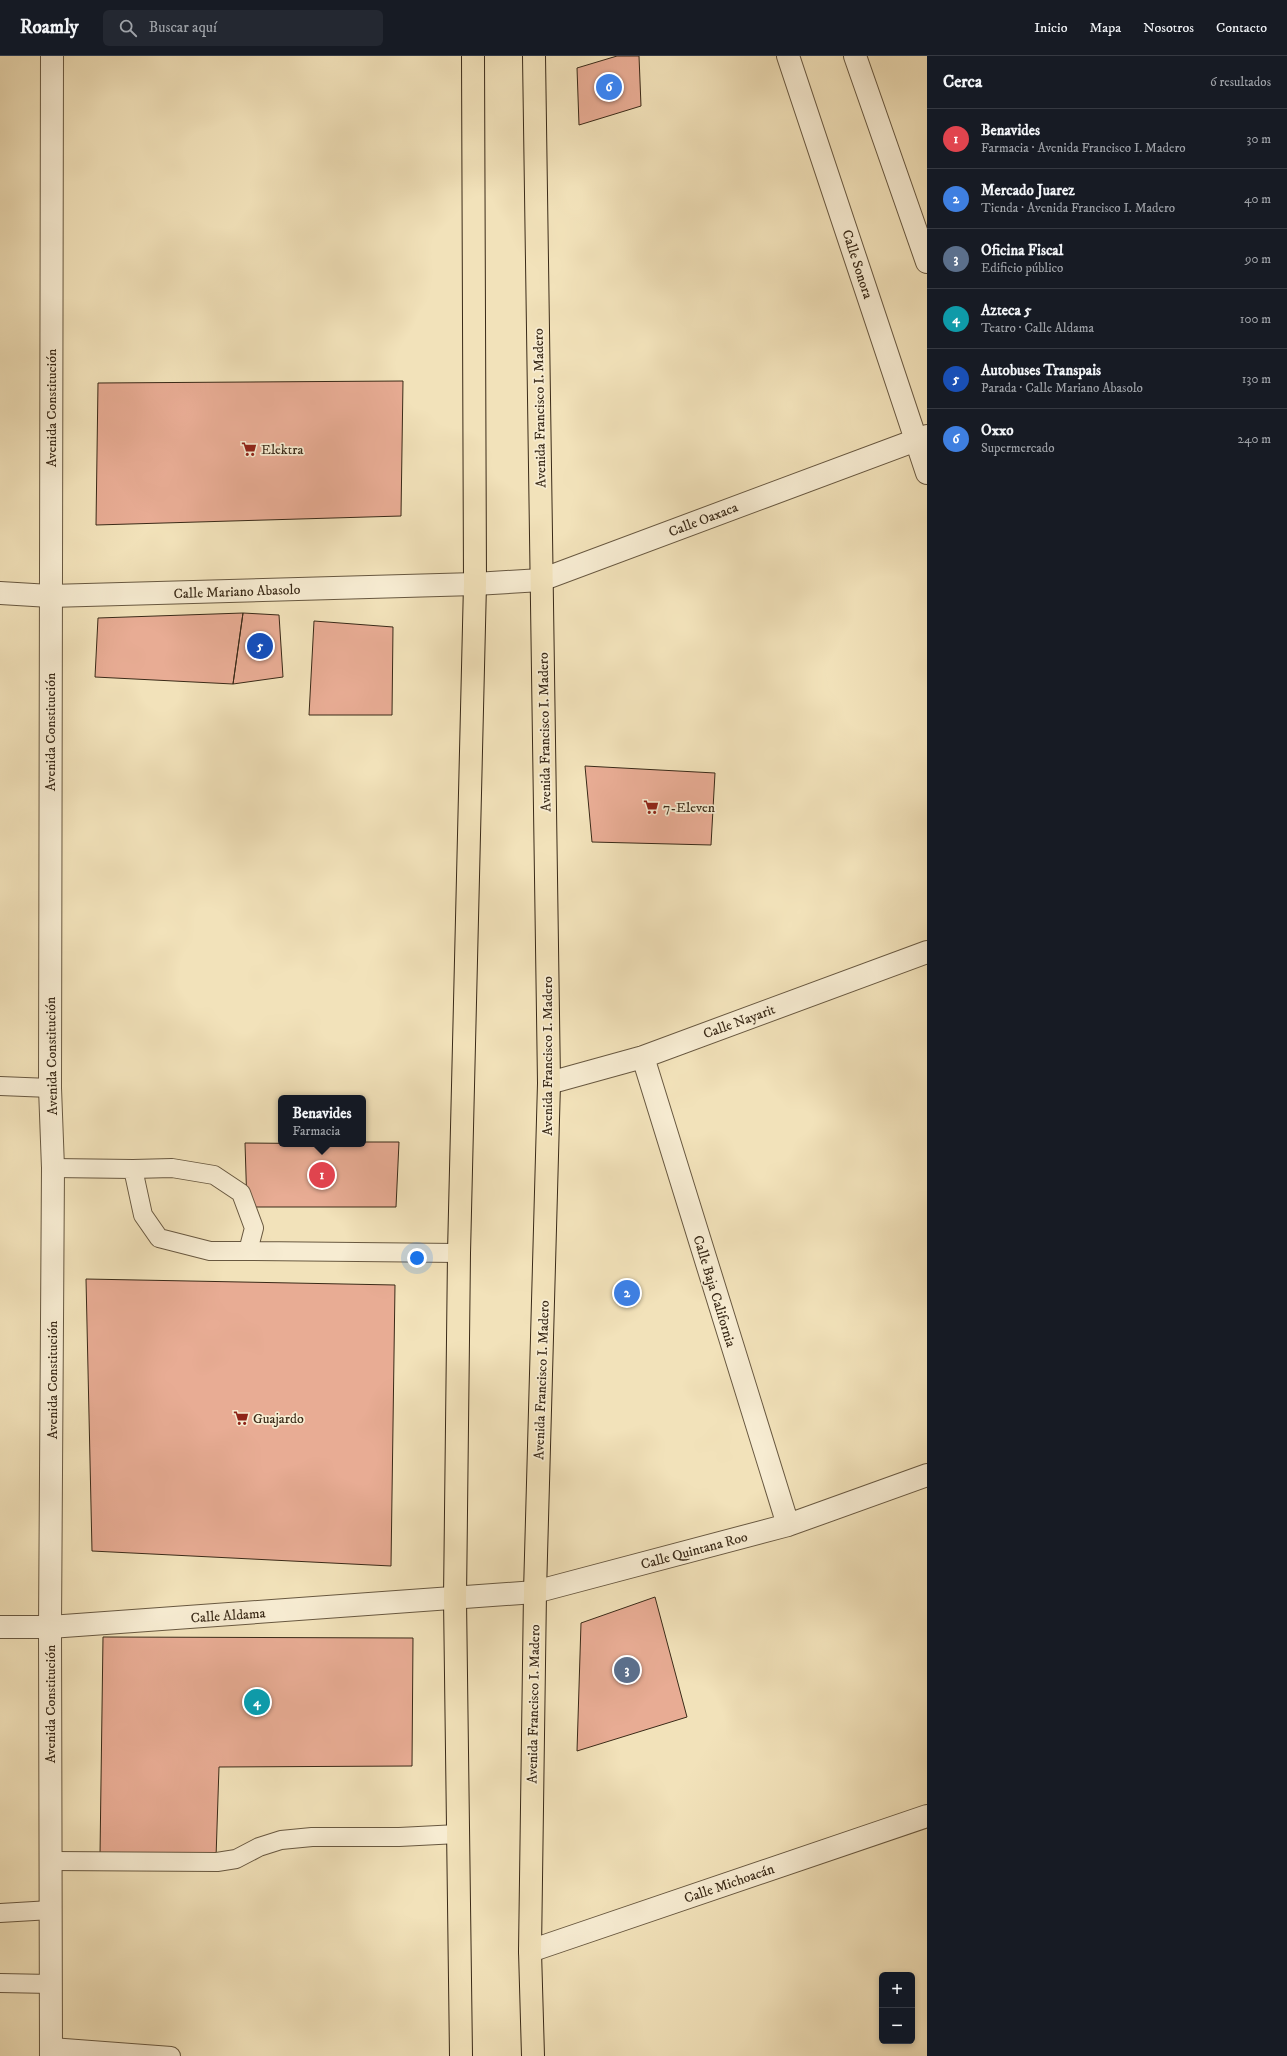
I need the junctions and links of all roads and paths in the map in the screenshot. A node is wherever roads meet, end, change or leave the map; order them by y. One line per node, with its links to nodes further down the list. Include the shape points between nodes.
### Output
1 (52, 56): 12 (street, Avenida Constitución)
2 (534, 56): 9 (main road, Avenida Francisco I. Madero)
3 (788, 56): 7 (street, Calle Sonora)
4 (855, 56): 6 (street)
5 (477, 57): 10 (main road)
6 (927, 262)
7 (921, 437): 8 (street, Calle Sonora); 9 (street, Calle Oaxaca)
8 (927, 473)
9 (541, 580): 10 (street, Calle Oaxaca); 15 (main road, Avenida Francisco I. Madero)
10 (475, 584): 12 (street, Calle Mariano Abasolo); 21 (main road)
11 (0, 594): 12 (street, Calle Mariano Abasolo)
12 (50, 596): 17 (street, Avenida Constitución)
13 (927, 952): 14 (street, Calle Nayarit)
14 (643, 1057): 15 (street, Calle Nayarit); 23 (street, Calle Baja California)
15 (548, 1083): 24 (main road, Avenida Francisco I. Madero)
16 (0, 1086): 17 (lane)
17 (50, 1088): 18 (street, Avenida Constitución)
18 (53, 1168): 19 (lane); 27 (street, Avenida Constitución)
19 (133, 1169): 20 (lane, via 142,1215 159,1238 210,1251); 20 (lane, via 172,1168 214,1175 241,1194 254,1228)
20 (248, 1251): 21 (lane)
21 (459, 1253): 25 (main road)
22 (927, 1475): 23 (street, Calle Quintana Roo)
23 (788, 1525): 24 (street, Calle Quintana Roo)
24 (535, 1592): 25 (street, Calle Quintana Roo); 33 (main road, Avenida Francisco I. Madero)
25 (455, 1599): 27 (street, Calle Aldama); 29 (main road)
26 (0, 1627): 27 (street, Calle Aldama)
27 (50, 1627): 30 (street, Avenida Constitución)
28 (927, 1816): 33 (street, Calle Michoacán)
29 (458, 1834): 30 (lane, via 281,1840 259,1847 236,1859 217,1862); 38 (main road)
30 (51, 1861): 31 (street, Avenida Constitución)
31 (51, 1910): 32 (lane); 35 (street, Avenida Constitución)
32 (0, 1913)
33 (530, 1951): 39 (main road, Avenida Francisco I. Madero)
34 (0, 1983): 35 (lane)
35 (51, 1984): 36 (street, Avenida Constitución)
36 (51, 2052): 37 (lane)
37 (171, 2056)
38 (461, 2056)
39 (533, 2056)

